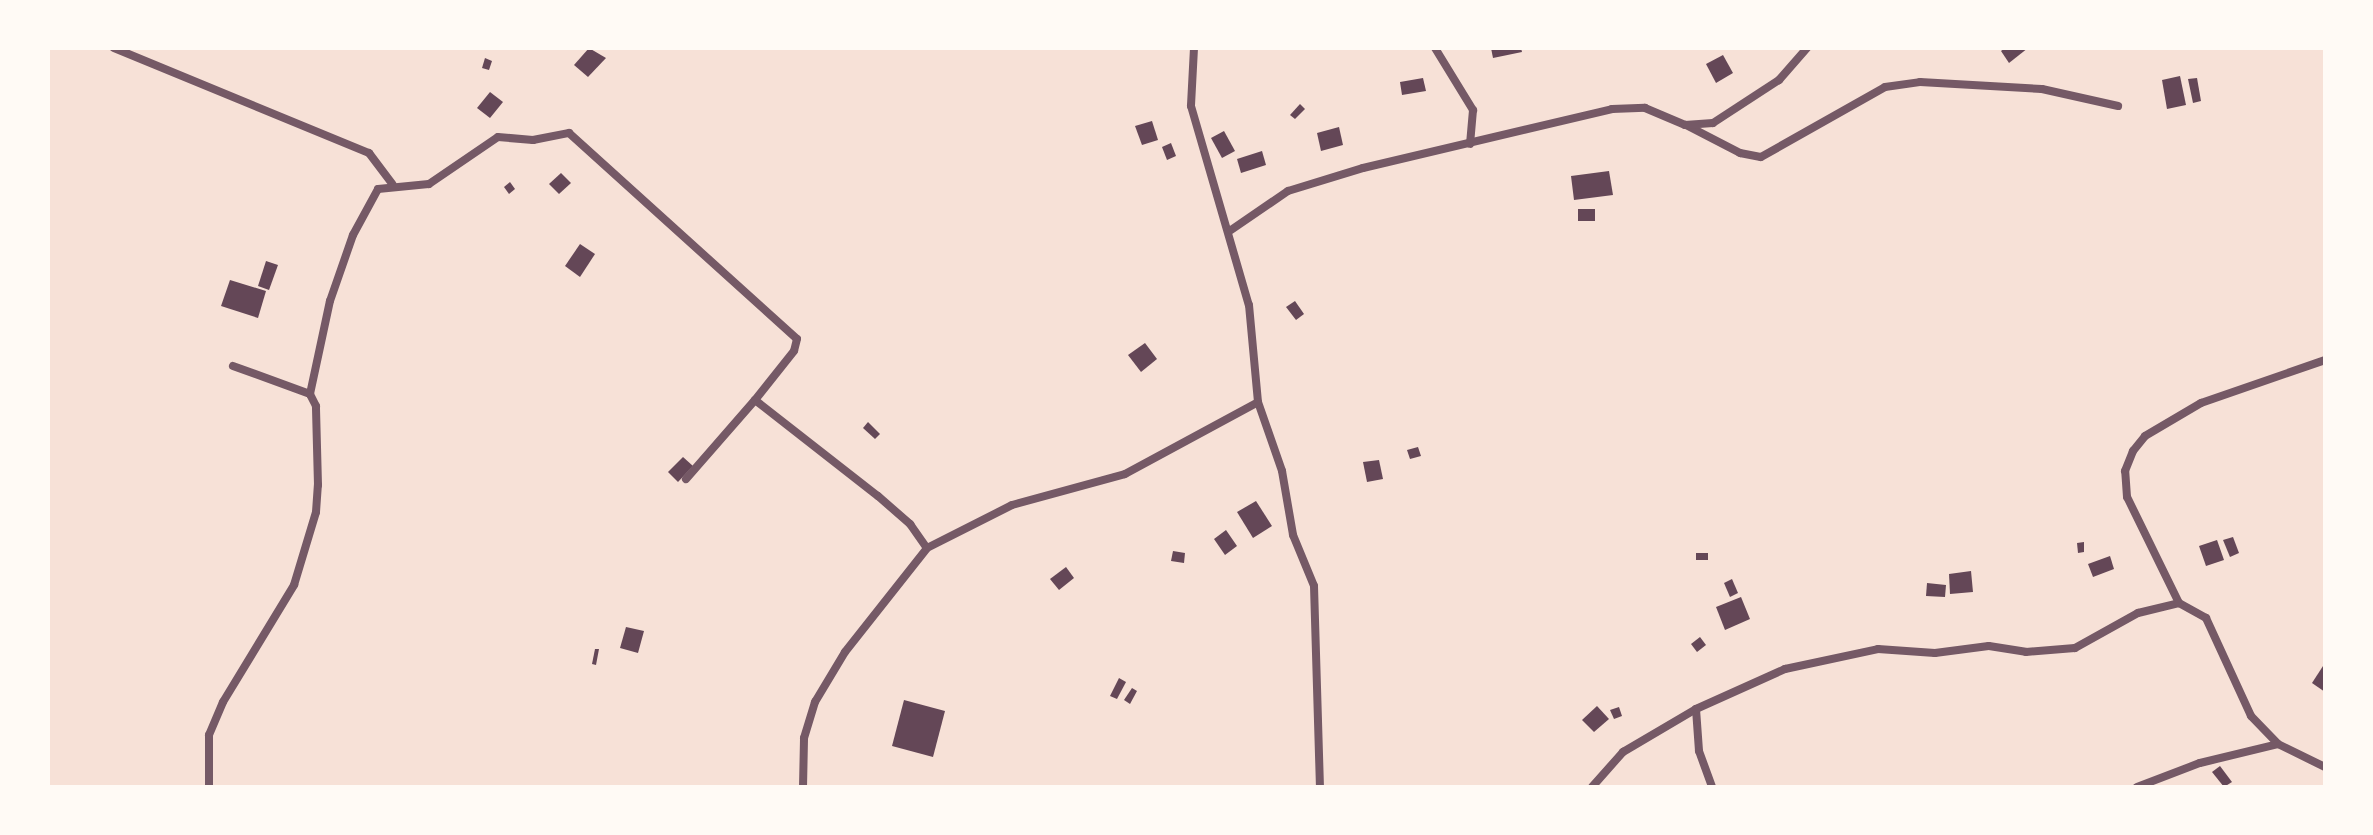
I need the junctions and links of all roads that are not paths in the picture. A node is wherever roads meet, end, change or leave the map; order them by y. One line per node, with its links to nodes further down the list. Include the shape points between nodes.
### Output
1 (114, 48): 8 (street, via 369,153)
2 (1194, 48): 9 (street, via 1191,106)
3 (1435, 48): 7 (street, via 1473,110)
4 (1807, 48): 6 (street, via 1799,62 1747,103 1713,123)
5 (2118, 106): 6 (street, via 2042,89 1920,82 1885,87 1761,157 1740,153)
6 (1685, 125): 7 (street, via 1645,108 1612,109)
7 (1470, 144): 9 (street, via 1288,191)
8 (392, 184): 12 (street, via 378,189 353,235 330,301); 13 (street, via 429,184 498,137 533,140 569,133 792,330 797,339 794,351)
9 (1231, 230): 14 (street, via 1249,305)
10 (2325, 360): 17 (street, via 2201,403 2145,436 2133,451 2125,471 2127,497)
11 (233, 366): 12 (street)
12 (310, 394): 21 (street, via 316,406 316,512 294,585 223,702 209,735)
13 (755, 400): 15 (street); 16 (street, via 878,496 910,524)
14 (1258, 402): 16 (street, via 1125,474 1012,505); 23 (street, via 1282,471 1293,535 1314,586)
15 (686, 479)
16 (927, 548): 22 (street, via 845,652 815,702 804,738)
17 (2179, 603): 18 (street, via 2138,613 2075,648 2026,652 1989,646 1935,653 1878,649 1785,669); 19 (street, via 2206,618 2239,697)
18 (1696, 709): 24 (street, via 1623,752); 25 (street, via 1699,751)
19 (2278, 744): 20 (street); 26 (street, via 2200,763)
20 (2325, 767)
21 (209, 787)
22 (803, 787)
23 (1320, 787)
24 (1592, 787)
25 (1712, 787)
26 (2137, 787)

